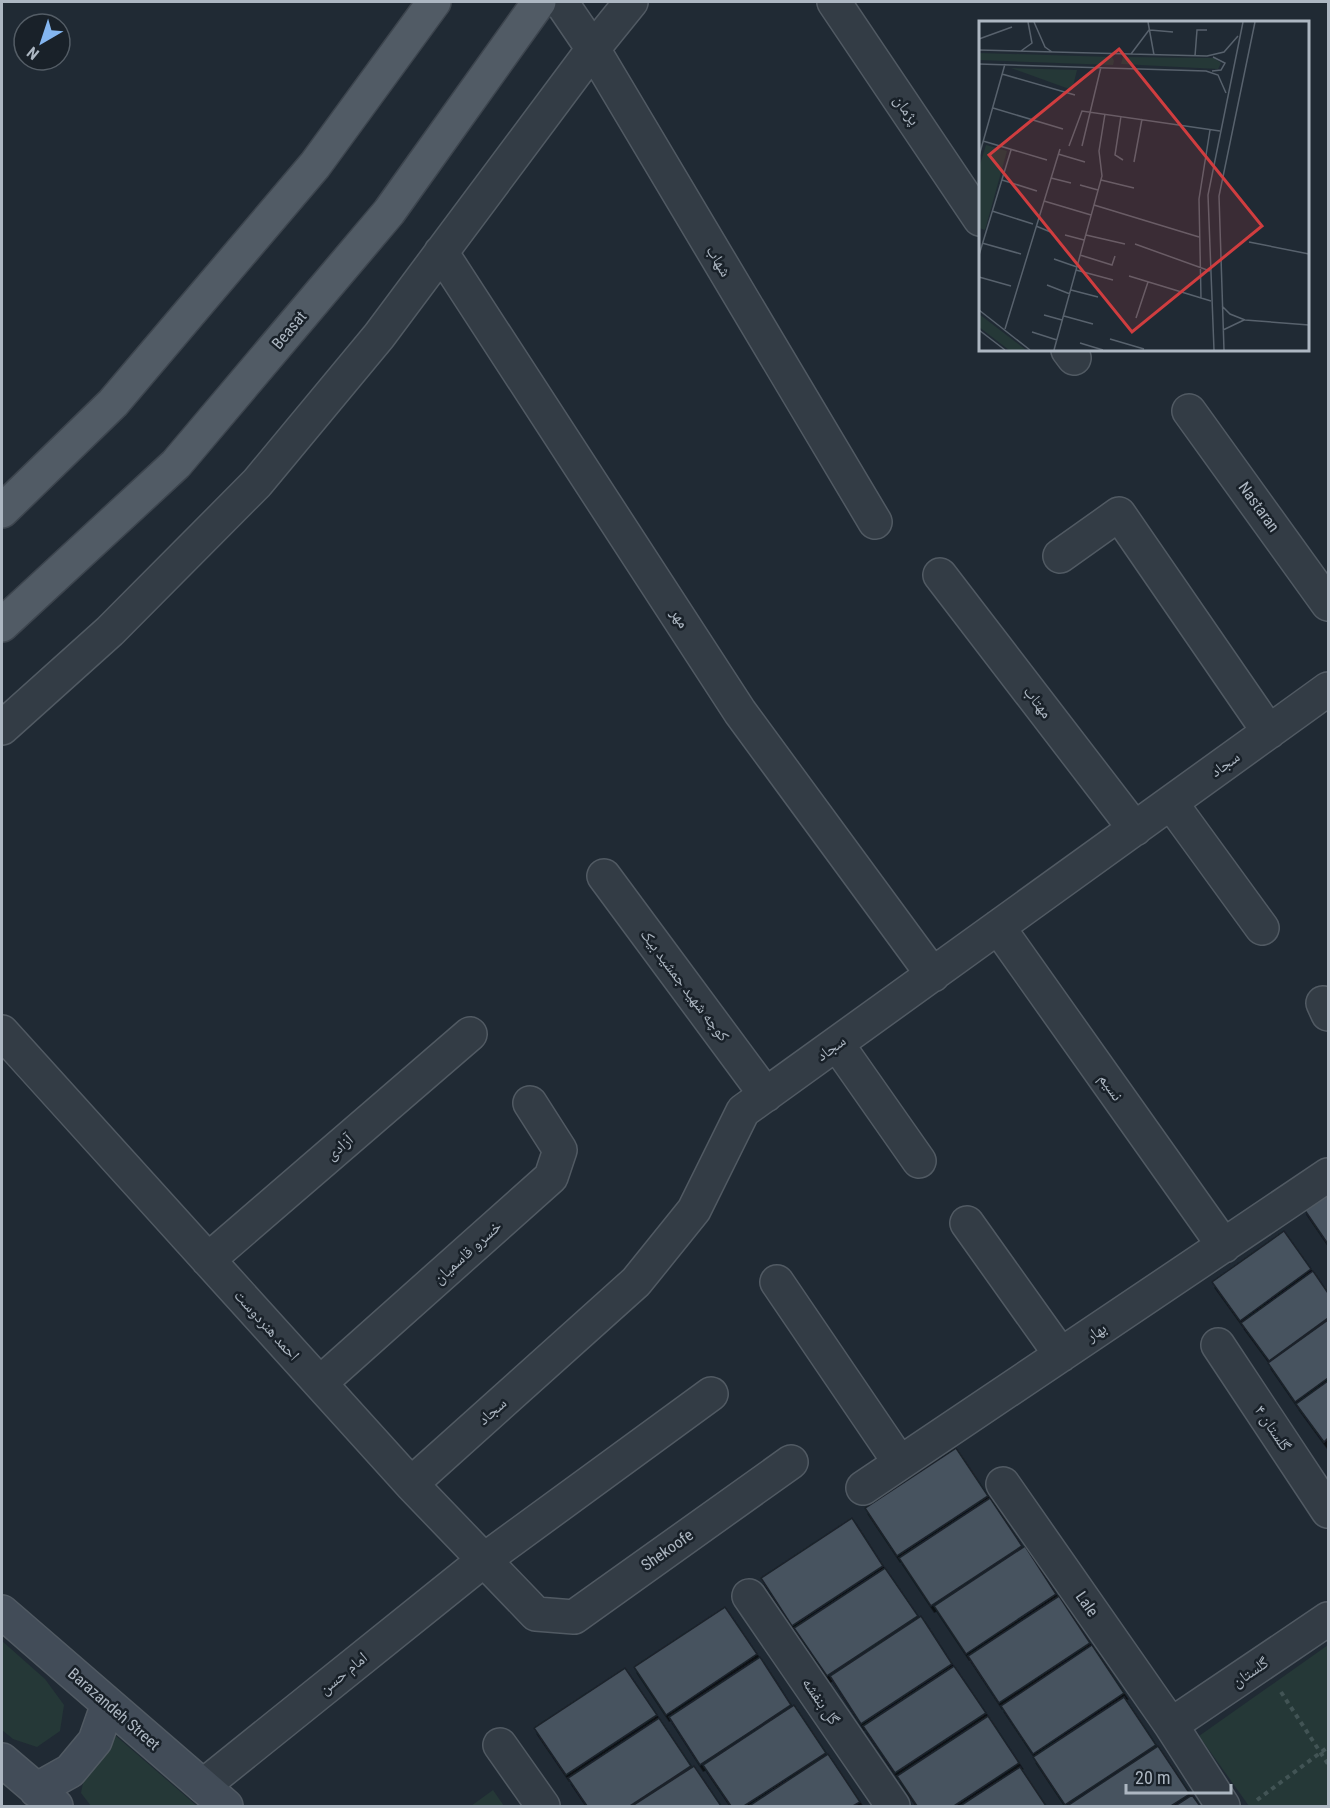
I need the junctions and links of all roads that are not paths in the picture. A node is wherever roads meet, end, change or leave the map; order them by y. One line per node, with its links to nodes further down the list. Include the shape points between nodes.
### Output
1 (434, 2): 10 (main road, via 315,165 113,403)
2 (540, 2): 15 (main road, Beasat, via 389,212 176,464)
3 (561, 2): 6 (street, شهاب)
4 (631, 2): 6 (street)
5 (834, 2): 7 (street, پژمان)
6 (593, 49): 8 (street); 11 (street, شهاب)
7 (979, 216)
8 (441, 252): 17 (street, via 379,336 256,483 110,631); 24 (street, مهر, via 740,712)
9 (1189, 411): 14 (street, Nastaran)
10 (2, 511)
11 (875, 522)
12 (1060, 556): 18 (street, via 1119,514)
13 (940, 575): 20 (street, مهتاب)
14 (1329, 604)
15 (3, 621)
16 (1329, 689): 18 (street, سجاد)
17 (2, 728)
18 (1269, 732): 19 (street, سجاد)
19 (1171, 803): 20 (street, سجاد); 23 (street)
20 (1135, 829): 22 (street, سجاد)
21 (604, 876): 28 (street, کوچه شهید جمشید بیک)
22 (998, 927): 24 (street, سجاد); 33 (street, نسیم)
23 (1262, 928)
24 (933, 975): 27 (street, سجاد)
25 (2, 1032): 34 (street, احمد هنردوست)
26 (470, 1034): 34 (street, آزادی)
27 (837, 1044): 28 (street, سجاد); 30 (street)
28 (766, 1095): 42 (street, سجاد, via 743,1111 694,1210 636,1282)
29 (530, 1102): 38 (street, خسرو قاسمیان, via 560,1150 551,1177)
30 (919, 1161)
31 (1329, 1175): 33 (street, بهار)
32 (967, 1223): 37 (street)
33 (1224, 1246): 37 (street, بهار)
34 (208, 1260): 38 (street, احمد هنردوست)
35 (777, 1282): 41 (street)
36 (1218, 1345): 45 (street, گلستان ۴)
37 (1061, 1355): 41 (street, بهار)
38 (320, 1383): 42 (street, احمد هنردوست)
39 (711, 1394): 46 (street, امام حسن)
40 (791, 1462): 49 (street, Shekoofe, via 574,1617)
41 (900, 1463): 44 (street, بهار)
42 (411, 1484): 46 (street, احمد هنردوست)
43 (1003, 1484): 52 (street, Lale)
44 (863, 1488)
45 (1329, 1512)
46 (484, 1560): 49 (street, احمد هنردوست); 55 (street, امام حسن)
47 (749, 1596): 58 (street, گل بنفشه)
48 (2, 1612): 51 (main road, Barazandeh Street)
49 (536, 1614)
50 (1329, 1619): 52 (street, گلستان)
51 (108, 1704): 55 (main road, Barazandeh Street); 56 (main road, via 95,1741)
52 (1171, 1725): 59 (street, Lale)
53 (500, 1745): 57 (street)
54 (2, 1760): 56 (main road)
55 (214, 1796)
56 (46, 1798)
57 (543, 1806)
58 (892, 1806)
59 (1223, 1806)

